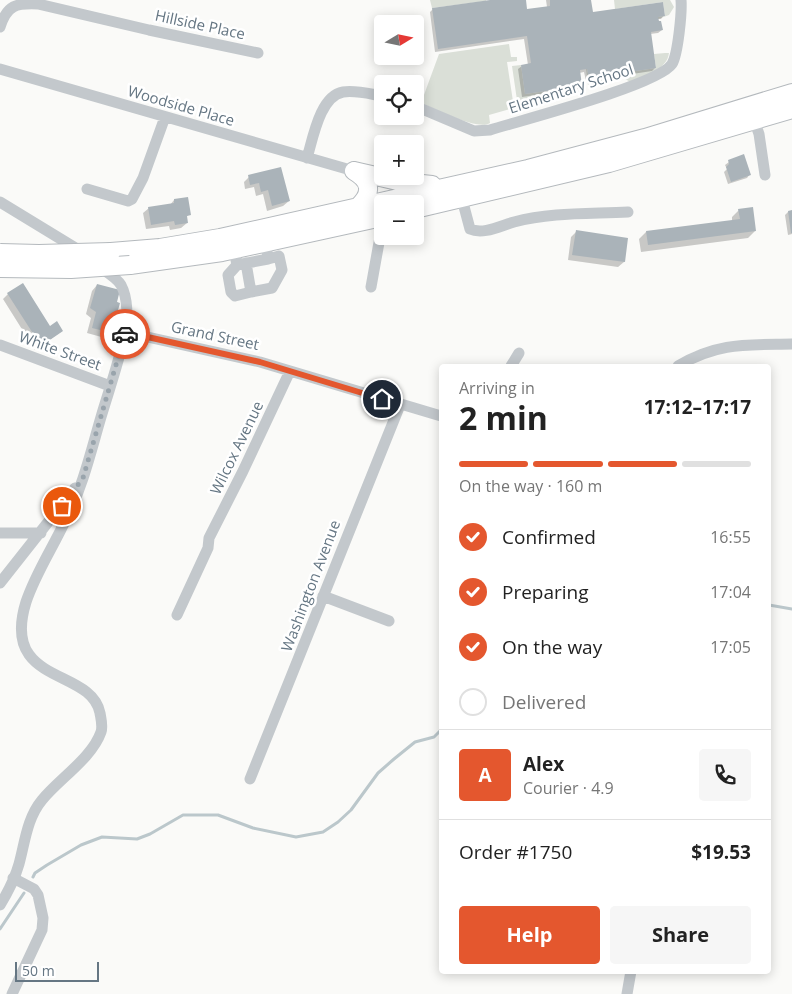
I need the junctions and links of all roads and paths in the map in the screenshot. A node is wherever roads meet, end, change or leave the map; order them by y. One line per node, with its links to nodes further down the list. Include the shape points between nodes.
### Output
1 (681, 0): 8 (street, Elementary School, via 682,13 672,64 641,83 490,130 474,131)
2 (0, 27): 3 (street, Hillside Place, via 5,13 13,6 38,4)
3 (258, 53)
4 (0, 69): 9 (street, Woodside Place)
5 (792, 93): 15 (highway)
6 (374, 95): 11 (street, via 334,94 322,112)
7 (792, 108): 10 (highway)
8 (424, 110)
9 (165, 117): 11 (street, Woodside Place); 14 (street, via 132,199 128,201)
10 (754, 120): 13 (street); 15 (highway, via 610,163)
11 (307, 158): 12 (street, Woodside Place)
12 (354, 171): 15 (highway); 18 (highway, via 368,187 368,194)
13 (765, 175)
14 (87, 189)
15 (463, 191): 17 (highway); 18 (highway); 19 (street, via 470,229 475,231 568,213)
16 (0, 202): 28 (street, via 80,250 121,284 127,303)
17 (424, 206)
18 (358, 207): 23 (highway, bridge, via 190,244 111,252)
19 (628, 212)
20 (374, 219): 22 (highway)
21 (379, 245): 26 (street)
22 (266, 251): 24 (highway); 27 (street, via 279,256 282,270 272,288)
23 (0, 253)
24 (239, 259): 25 (highway, bridge, via 192,258 71,269); 27 (street); 27 (street, via 228,275 231,292 235,296)
25 (0, 268)
26 (371, 286)
27 (251, 292)
28 (125, 332): 34 (street, Grand Street); 35 (street)
29 (792, 344): 33 (street, via 716,349)
30 (0, 345): 35 (street, White Street)
31 (519, 353): 32 (street)
32 (512, 364)
33 (681, 364)
34 (290, 371): 36 (street, Grand Street); 43 (street, Wilcox Avenue, via 209,538 208,548)
35 (110, 386): 38 (street)
36 (400, 405): 37 (street, Grand Street); 42 (street, Washington Avenue)
37 (439, 415)
38 (83, 478): 40 (street); 46 (street, via 68,517 26,600 20,622 21,638 29,656 43,669 91,694 99,707 101,731 93,747 41,801 27,831)
39 (0, 533): 40 (street)
40 (41, 533): 41 (street)
41 (0, 583)
42 (323, 596): 44 (street); 45 (street, Washington Avenue)
43 (177, 614)
44 (389, 621)
45 (250, 779)
46 (14, 878): 47 (street); 49 (street, via 34,889 43,918 42,930)
47 (0, 905)
48 (630, 974): 50 (street)
49 (12, 994)
50 (627, 994)

